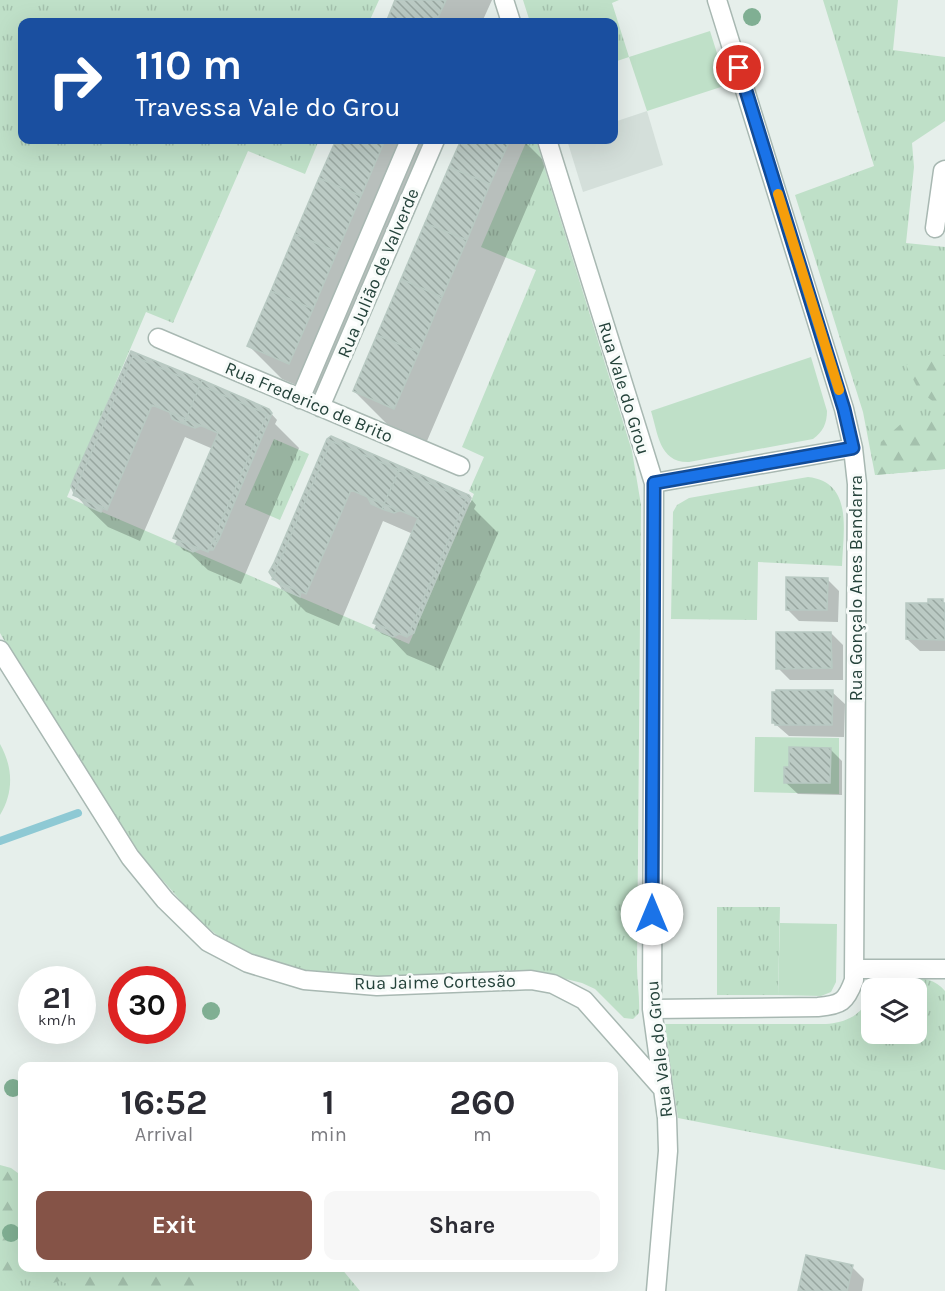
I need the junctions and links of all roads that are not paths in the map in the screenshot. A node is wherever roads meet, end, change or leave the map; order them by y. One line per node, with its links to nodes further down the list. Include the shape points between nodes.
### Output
1 (504, 0): 3 (street)
2 (717, 0): 12 (street, Rua Gonçalo Anes Bandarra)
3 (510, 18)
4 (408, 144): 10 (street, Rua Julião de Valverde)
5 (433, 144): 11 (street, Rua Julião de Valverde)
6 (548, 144): 14 (street, Rua Vale do Grou)
7 (945, 170): 8 (street)
8 (935, 228)
9 (158, 338): 10 (street, Rua Frederico de Brito)
10 (300, 399): 11 (street, Rua Frederico de Brito)
11 (320, 407): 13 (street, Rua Frederico de Brito)
12 (853, 448): 14 (street); 16 (street, Rua Gonçalo Anes Bandarra, via 858,484)
13 (460, 466)
14 (654, 483): 18 (street, Rua Vale do Grou)
15 (0, 650): 19 (street, Rua Jaime Cortesão, via 130,857 165,900 208,942 248,963 304,980 377,986 531,980 553,984 584,1000)
16 (854, 969): 17 (street); 18 (street, Rua Gonçalo Anes Bandarra, via 849,994 838,1005)
17 (945, 969)
18 (651, 1009): 19 (street, Rua Vale do Grou)
19 (662, 1088): 20 (street, Rua Vale do Grou, via 668,1151)
20 (656, 1291)

